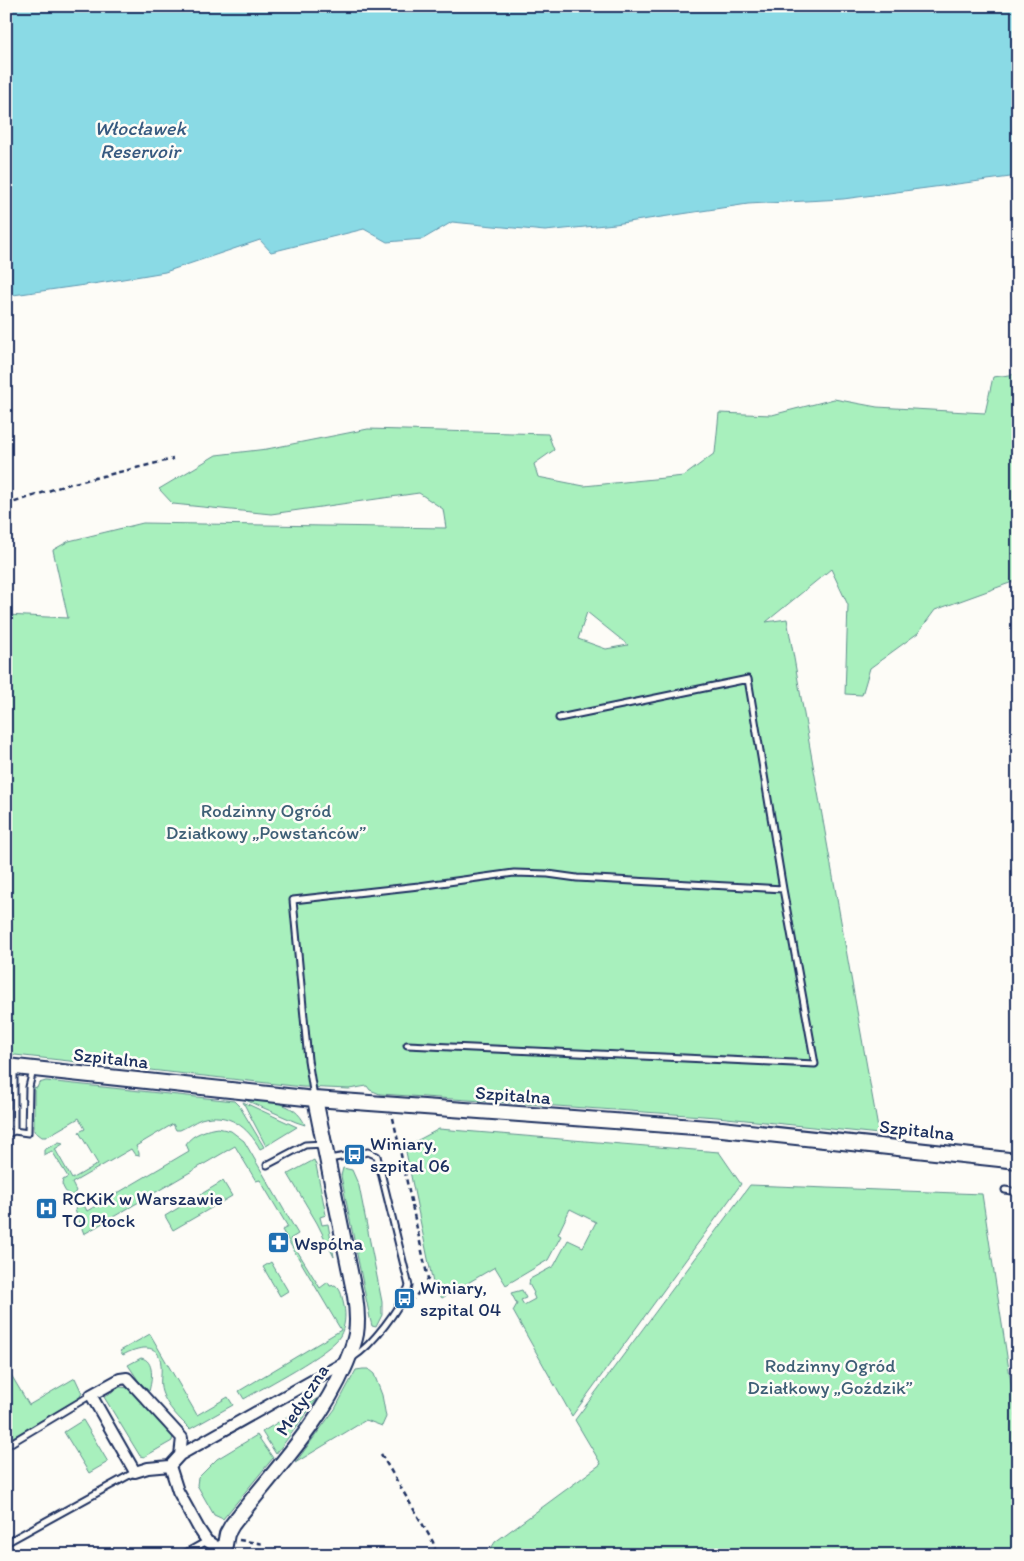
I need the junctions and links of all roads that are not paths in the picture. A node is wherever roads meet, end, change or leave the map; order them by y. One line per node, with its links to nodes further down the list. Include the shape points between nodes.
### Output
1 (559, 718): 2 (lane, via 748,679)
2 (783, 889): 3 (lane, via 815,1064); 6 (lane, via 514,873 293,900 308,1060)
3 (406, 1045)
4 (10, 1067): 5 (street, Szpitalna); 7 (lane)
5 (33, 1069): 6 (street, Szpitalna); 7 (lane, via 29,1087 28,1133)
6 (315, 1100): 9 (street, Medyczna); 11 (street, Szpitalna, via 722,1129)
7 (14, 1131): 8 (lane)
8 (6, 1135)
9 (324, 1144): 10 (street, Medyczna); 12 (lane, via 305,1145)
10 (327, 1160): 15 (street, Medyczna, via 357,1309 356,1337); 15 (lane, via 368,1152 377,1156 409,1286 404,1298 364,1351)
11 (1018, 1161)
12 (267, 1165)
13 (1005, 1190): 14 (lane)
14 (1018, 1192)
15 (348, 1361): 18 (street); 24 (street, Medyczna, via 327,1403 232,1525)
16 (91, 1395): 17 (lane); 18 (street, via 120,1378 127,1378 182,1438); 20 (street)
17 (6, 1446)
18 (180, 1455): 19 (street)
19 (170, 1466): 20 (street); 21 (street, via 178,1491)
20 (135, 1472): 22 (lane)
21 (207, 1541): 24 (street); 26 (lane)
22 (6, 1543)
23 (6, 1551): 25 (lane)
24 (223, 1553)
25 (8, 1555)
26 (182, 1555)

